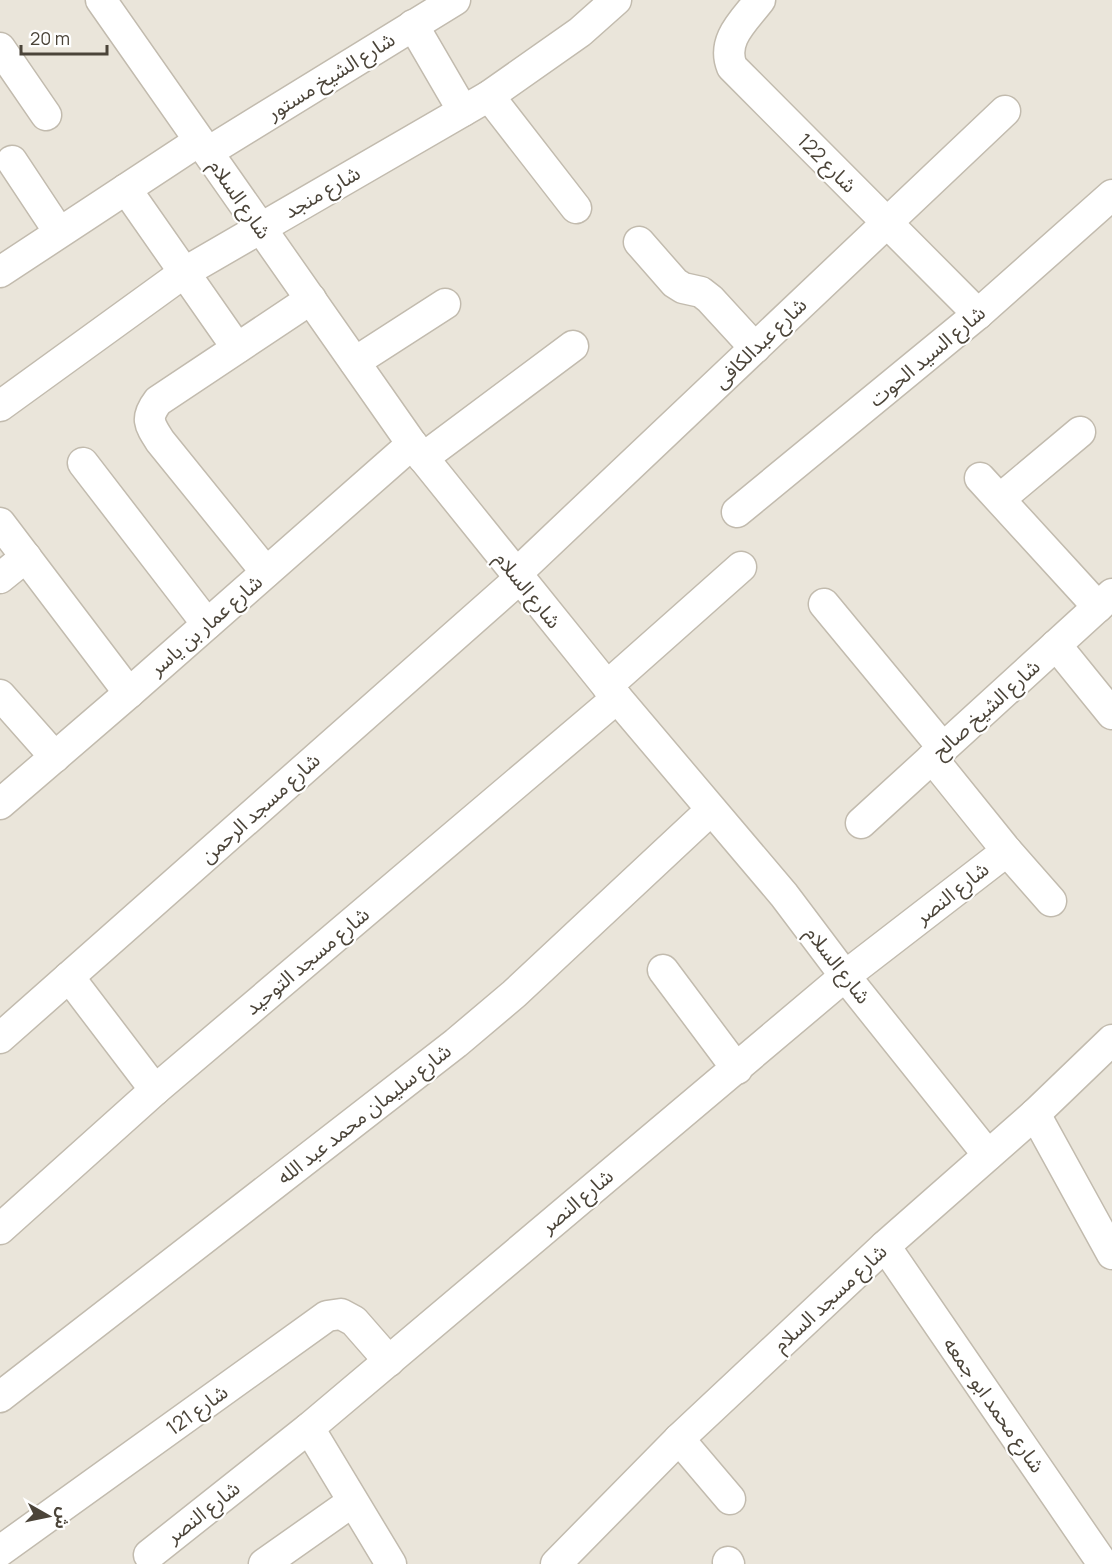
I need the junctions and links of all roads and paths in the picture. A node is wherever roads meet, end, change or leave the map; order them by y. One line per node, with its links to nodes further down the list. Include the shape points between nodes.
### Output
1 (454, 0): 5 (street, شارع الشيخ مستور)
2 (616, 0): 7 (street, شارع منجد, via 580,32)
3 (760, 0): 16 (street, شارع 122, via 729,43 727,56 732,67)
4 (104, 1): 11 (street, شارع السلام)
5 (413, 26): 8 (street); 11 (street, شارع الشيخ مستور)
6 (0, 48): 10 (street)
7 (489, 96): 8 (street, شارع منجد); 15 (street)
8 (463, 111): 17 (street, شارع منجد)
9 (1005, 111): 16 (street, شارع عبدالكافى)
10 (46, 115)
11 (203, 146): 13 (street); 17 (street, شارع السلام)
12 (12, 161): 18 (street)
13 (126, 189): 18 (street); 21 (street)
14 (1112, 195): 24 (street, شارع السيد الحوت)
15 (576, 208)
16 (886, 222): 24 (street, شارع 122); 27 (street, شارع عبدالكافى)
17 (260, 228): 21 (street, شارع منجد); 22 (street, شارع السلام)
18 (59, 232): 20 (street)
19 (639, 242): 27 (street, via 675,283 710,299)
20 (0, 272)
21 (185, 272): 26 (street); 29 (street, شارع منجد)
22 (311, 299): 26 (street); 28 (street, شارع السلام)
23 (445, 304): 28 (street)
24 (978, 314): 33 (street, شارع السيد الحوت)
25 (573, 346): 31 (street, شارع عمار بن ياسر)
26 (237, 348): 37 (street, via 158,401 150,411 149,421 160,441)
27 (755, 348): 38 (street, شارع عبدالكافى)
28 (355, 362): 31 (street, شارع السلام)
29 (0, 406)
30 (1080, 432): 40 (street, via 990,489)
31 (417, 451): 37 (street, شارع عمار بن ياسر); 38 (street, شارع السلام)
32 (83, 463): 42 (street)
33 (737, 512)
34 (0, 523): 35 (street)
35 (26, 557): 39 (street); 45 (street)
36 (741, 567): 44 (street, شارع مسجد التوحيد)
37 (266, 572): 42 (street, شارع عمار بن ياسر)
38 (517, 577): 44 (street, شارع السلام); 57 (street, شارع مسجد الرحمن)
39 (0, 578)
40 (1105, 601): 43 (street, شارع الشيخ صالح)
41 (824, 604): 48 (street)
42 (207, 624): 45 (street, شارع عمار بن ياسر)
43 (1056, 645): 47 (street); 48 (street, شارع الشيخ صالح)
44 (612, 692): 51 (street, شارع السلام); 61 (street, شارع مسجد التوحيد)
45 (129, 693): 49 (street, شارع عمار بن ياسر)
46 (0, 695): 49 (street)
47 (1112, 714)
48 (938, 753): 52 (street, شارع الشيخ صالح); 53 (street)
49 (55, 757): 50 (street, شارع عمار بن ياسر)
50 (0, 804)
51 (711, 810): 56 (street, شارع السلام, via 784,895); 68 (street, شارع سليمان محمد عبد الله, via 456,1043)
52 (861, 823)
53 (1007, 851): 54 (street); 56 (street, شارع النصر)
54 (1051, 901)
55 (663, 970): 60 (street)
56 (845, 976): 60 (street, شارع النصر); 63 (street, شارع السلام)
57 (69, 977): 58 (street, شارع مسجد الرحمن); 61 (street)
58 (0, 1038)
59 (1112, 1040): 62 (street, شارع مسجد السلام)
60 (737, 1069): 67 (street, شارع النصر)
61 (155, 1090): 64 (street, شارع مسجد التوحيد)
62 (1035, 1114): 63 (street, شارع مسجد السلام); 66 (street)
63 (988, 1155): 65 (street, شارع مسجد السلام)
64 (0, 1229)
65 (885, 1246): 70 (street, شارع مسجد السلام); 75 (street, شارع محمد ابو جمعه)
66 (1112, 1254)
67 (389, 1361): 69 (street, شارع النصر); 73 (street, شارع 121, via 354,1321 341,1314 327,1316)
68 (0, 1397)
69 (309, 1428): 72 (street); 74 (street, شارع النصر)
70 (679, 1439): 71 (street); 78 (street, شارع مسجد السلام)
71 (730, 1499)
72 (352, 1502): 76 (street); 77 (street)
73 (0, 1551)
74 (149, 1555)
75 (1094, 1561)
76 (264, 1564)
77 (391, 1564)
78 (556, 1564)

